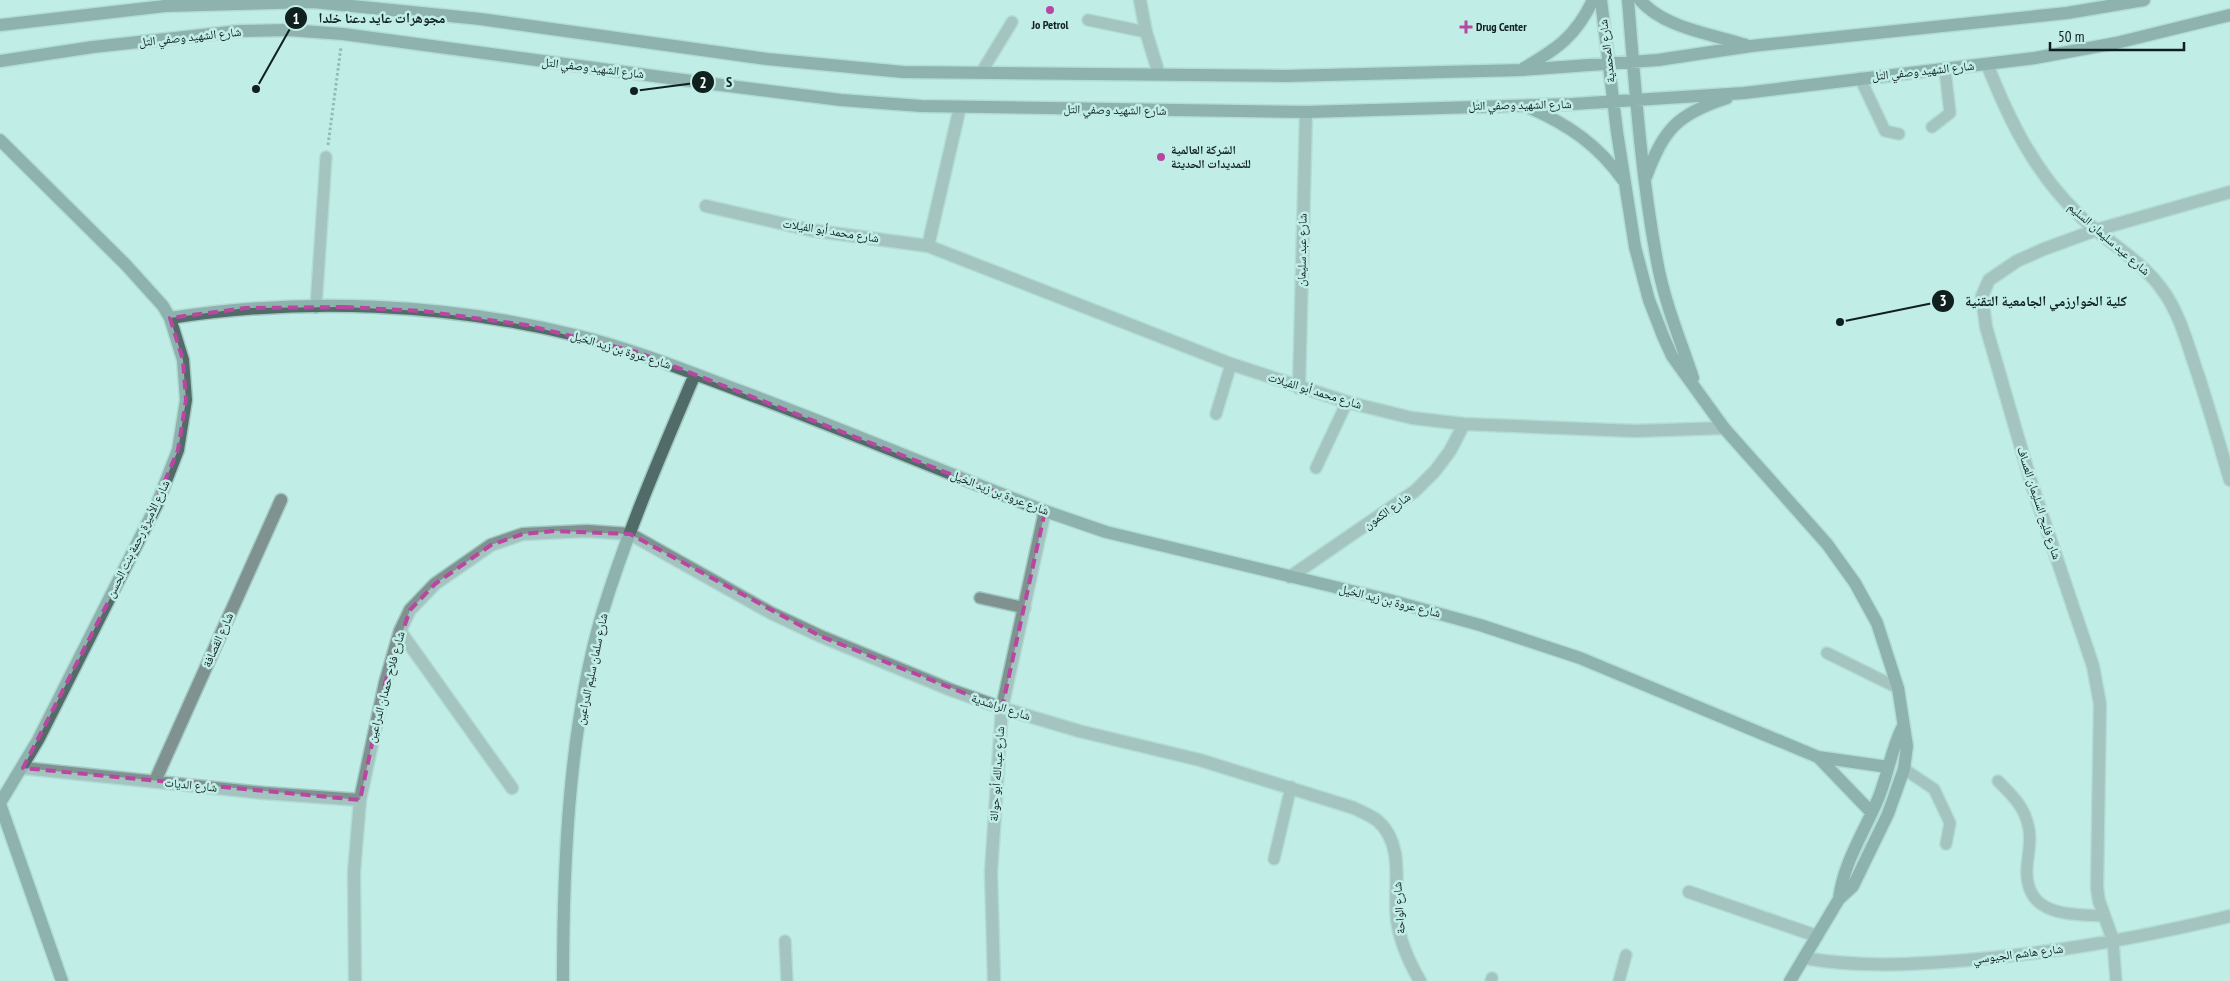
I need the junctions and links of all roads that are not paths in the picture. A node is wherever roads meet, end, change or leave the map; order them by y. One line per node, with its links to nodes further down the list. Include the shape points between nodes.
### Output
1 (1140, 0): 12 (street)
2 (1594, 0): 18 (street, via 1579,27 1563,44)
3 (1601, 0): 16 (street, شارع المحمدية)
4 (1628, 0): 15 (street, شارع المحمدية)
5 (1640, 0): 13 (street, via 1652,11 1676,23)
6 (2144, 0): 13 (street, via 2067,13)
7 (379, 4): 11 (street, via 304,2 165,6); 20 (street, via 831,66 903,72)
8 (2230, 15): 17 (street, شارع الشهيد وصفي التل, via 2116,43)
9 (1088, 20): 12 (lane)
10 (1012, 22): 20 (lane)
11 (0, 25)
12 (1146, 32): 21 (street)
13 (1751, 46): 15 (street)
14 (0, 61): 27 (street, شارع الشهيد وصفي التل, via 239,31 288,30 343,34 841,100)
15 (1633, 62): 16 (street); 24 (street, شارع المحمدية)
16 (1608, 64): 18 (street); 25 (street, شارع المحمدية)
17 (1987, 64): 19 (street, شارع الشهيد وصفي التل); 37 (street, شارع عيد سليمان السليم, via 2003,105 2036,165 2064,200)
18 (1522, 70): 21 (street, via 1285,76)
19 (1945, 70): 22 (street, شارع الشهيد وصفي التل); 29 (lane, via 1950,113)
20 (981, 73): 21 (street)
21 (1159, 74)
22 (1860, 78): 23 (street, شارع الشهيد وصفي التل); 30 (lane, via 1885,130)
23 (1744, 92): 24 (street, شارع الشهيد وصفي التل); 33 (street, via 1680,119 1659,144)
24 (1636, 100): 25 (street, شارع الشهيد وصفي التل); 33 (street, شارع المحمدية)
25 (1613, 101): 26 (street, شارع الشهيد وصفي التل); 34 (street, شارع المحمدية)
26 (1525, 106): 28 (street, شارع الشهيد وصفي التل); 34 (street, via 1586,139 1611,163)
27 (960, 107): 28 (street, شارع الشهيد وصفي التل); 38 (street)
28 (1306, 112): 43 (street, شارع عبد سليمان)
29 (1932, 127)
30 (1899, 134)
31 (0, 140): 40 (street, شارع الأميرة رحمة بنت الحسن, via 126,265)
32 (326, 157): 39 (lane)
33 (1645, 180): 44 (street, شارع المحمدية, via 1657,262)
34 (1625, 184): 44 (street, شارع المحمدية, via 1639,266 1656,320 1672,356)
35 (2230, 192): 37 (street, شارع فليح السليمان العساف)
36 (706, 206): 38 (street, شارع محمد أبو الفيلات, via 810,230)
37 (2096, 230): 50 (street, شارع عيد سليمان السليم, via 2145,268 2175,309 2207,400); 78 (street, شارع فليح السليمان العساف, via 2017,261 1989,280 1982,296 1986,327 2031,482 2093,666 2100,704 2097,888)
38 (928, 246): 41 (street, شارع محمد أبو الفيلات)
39 (316, 307): 40 (street, شارع عروة بن زيد الخيل, via 246,308); 42 (street, شارع عروة بن زيد الخيل, via 422,311 526,326 637,352)
40 (170, 318): 64 (street, شارع الأميرة رحمة بنت الحسن, via 183,360 186,400 178,450 140,540)
41 (1231, 364): 43 (street, شارع محمد أبو الفيلات); 46 (lane)
42 (695, 374): 52 (street, شارع عروة بن زيد الخيل); 53 (street, شارع سلمان سليم الدراعين)
43 (1299, 388): 45 (street, شارع محمد أبو الفيلات)
44 (1696, 388): 48 (street)
45 (1347, 402): 47 (street, شارع محمد أبو الفيلات, via 1412,418); 49 (lane)
46 (1216, 414)
47 (1464, 424): 48 (street, شارع محمد أبو الفيلات, via 1635,432); 54 (street, شارع الكمون, via 1450,451 1415,491)
48 (1724, 428): 59 (street, via 1827,544 1855,583 1877,623)
49 (1316, 468)
50 (2230, 480)
51 (281, 500): 66 (street, شارع القصافة)
52 (1046, 511): 54 (street, شارع عروة بن زيد الخيل, via 1106,532); 56 (street, شارع عبدالله أبو حوالة)
53 (630, 534): 57 (street, شارع فلاح حمدان الدراعين, via 554,531 524,534 491,545 435,584 410,610); 60 (street, شارع الراشدية, via 795,625); 87 (street, شارع سلمان سليم الدراعين, via 602,614 583,701 568,842)
54 (1290, 577): 62 (street, شارع عروة بن زيد الخيل, via 1398,602 1534,642)
55 (980, 598): 56 (lane)
56 (1026, 608): 60 (street, شارع عبدالله أبو حوالة)
57 (400, 631): 69 (street); 70 (street, شارع فلاح حمدان الدراعين)
58 (1827, 653): 59 (lane)
59 (1898, 688): 61 (street)
60 (1002, 708): 68 (street, شارع الراشدية); 89 (street, شارع عبدالله أبو حوالة, via 991,872)
61 (1903, 726): 63 (street, via 1894,743); 65 (street, via 1907,746)
62 (1818, 757): 63 (street, شارع عروة بن زيد الخيل); 72 (street, شارع عروة بن زيد الخيل)
63 (1888, 767): 72 (street)
64 (23, 768): 66 (street, شارع الديات); 71 (street, شارع الأميرة رحمة بنت الحسن)
65 (1904, 769): 74 (lane, via 1934,789 1950,823); 77 (street, via 1869,858 1853,886)
66 (155, 781): 70 (street, شارع الديات, via 264,794)
67 (1998, 781): 78 (lane, via 2013,795 2029,827 2026,879 2034,898 2048,910)
68 (1291, 787): 73 (street, شارع الراشدية, via 1354,808 1378,821); 75 (lane)
69 (512, 788)
70 (360, 800): 86 (street, شارع فلاح حمدان الدراعين, via 354,872)
71 (0, 804): 85 (street, شارع الأميرة رحمة بنت الحسن)
72 (1871, 812): 77 (street, via 1841,880)
73 (1387, 833): 90 (street, شارع الواحة, via 1396,866 1397,919 1401,941)
74 (1946, 844)
75 (1274, 859)
76 (1689, 892): 80 (street)
77 (1839, 899): 80 (street)
78 (2104, 916): 81 (street, شارع فليح السليمان العساف)
79 (2230, 916): 81 (street, شارع هاشم الجيوسي)
80 (1816, 936): 84 (street)
81 (2113, 940): 84 (street, شارع هاشم الجيوسي, via 1990,958 1898,965 1840,964); 93 (lane, شارع فليح السليمان العساف)
82 (785, 941): 88 (lane)
83 (1626, 955): 91 (lane)
84 (1804, 958): 92 (street)
85 (62, 981)
86 (355, 981)
87 (563, 981)
88 (788, 981)
89 (994, 981)
90 (1420, 981)
91 (1619, 981)
92 (1790, 981)
93 (2116, 981)

